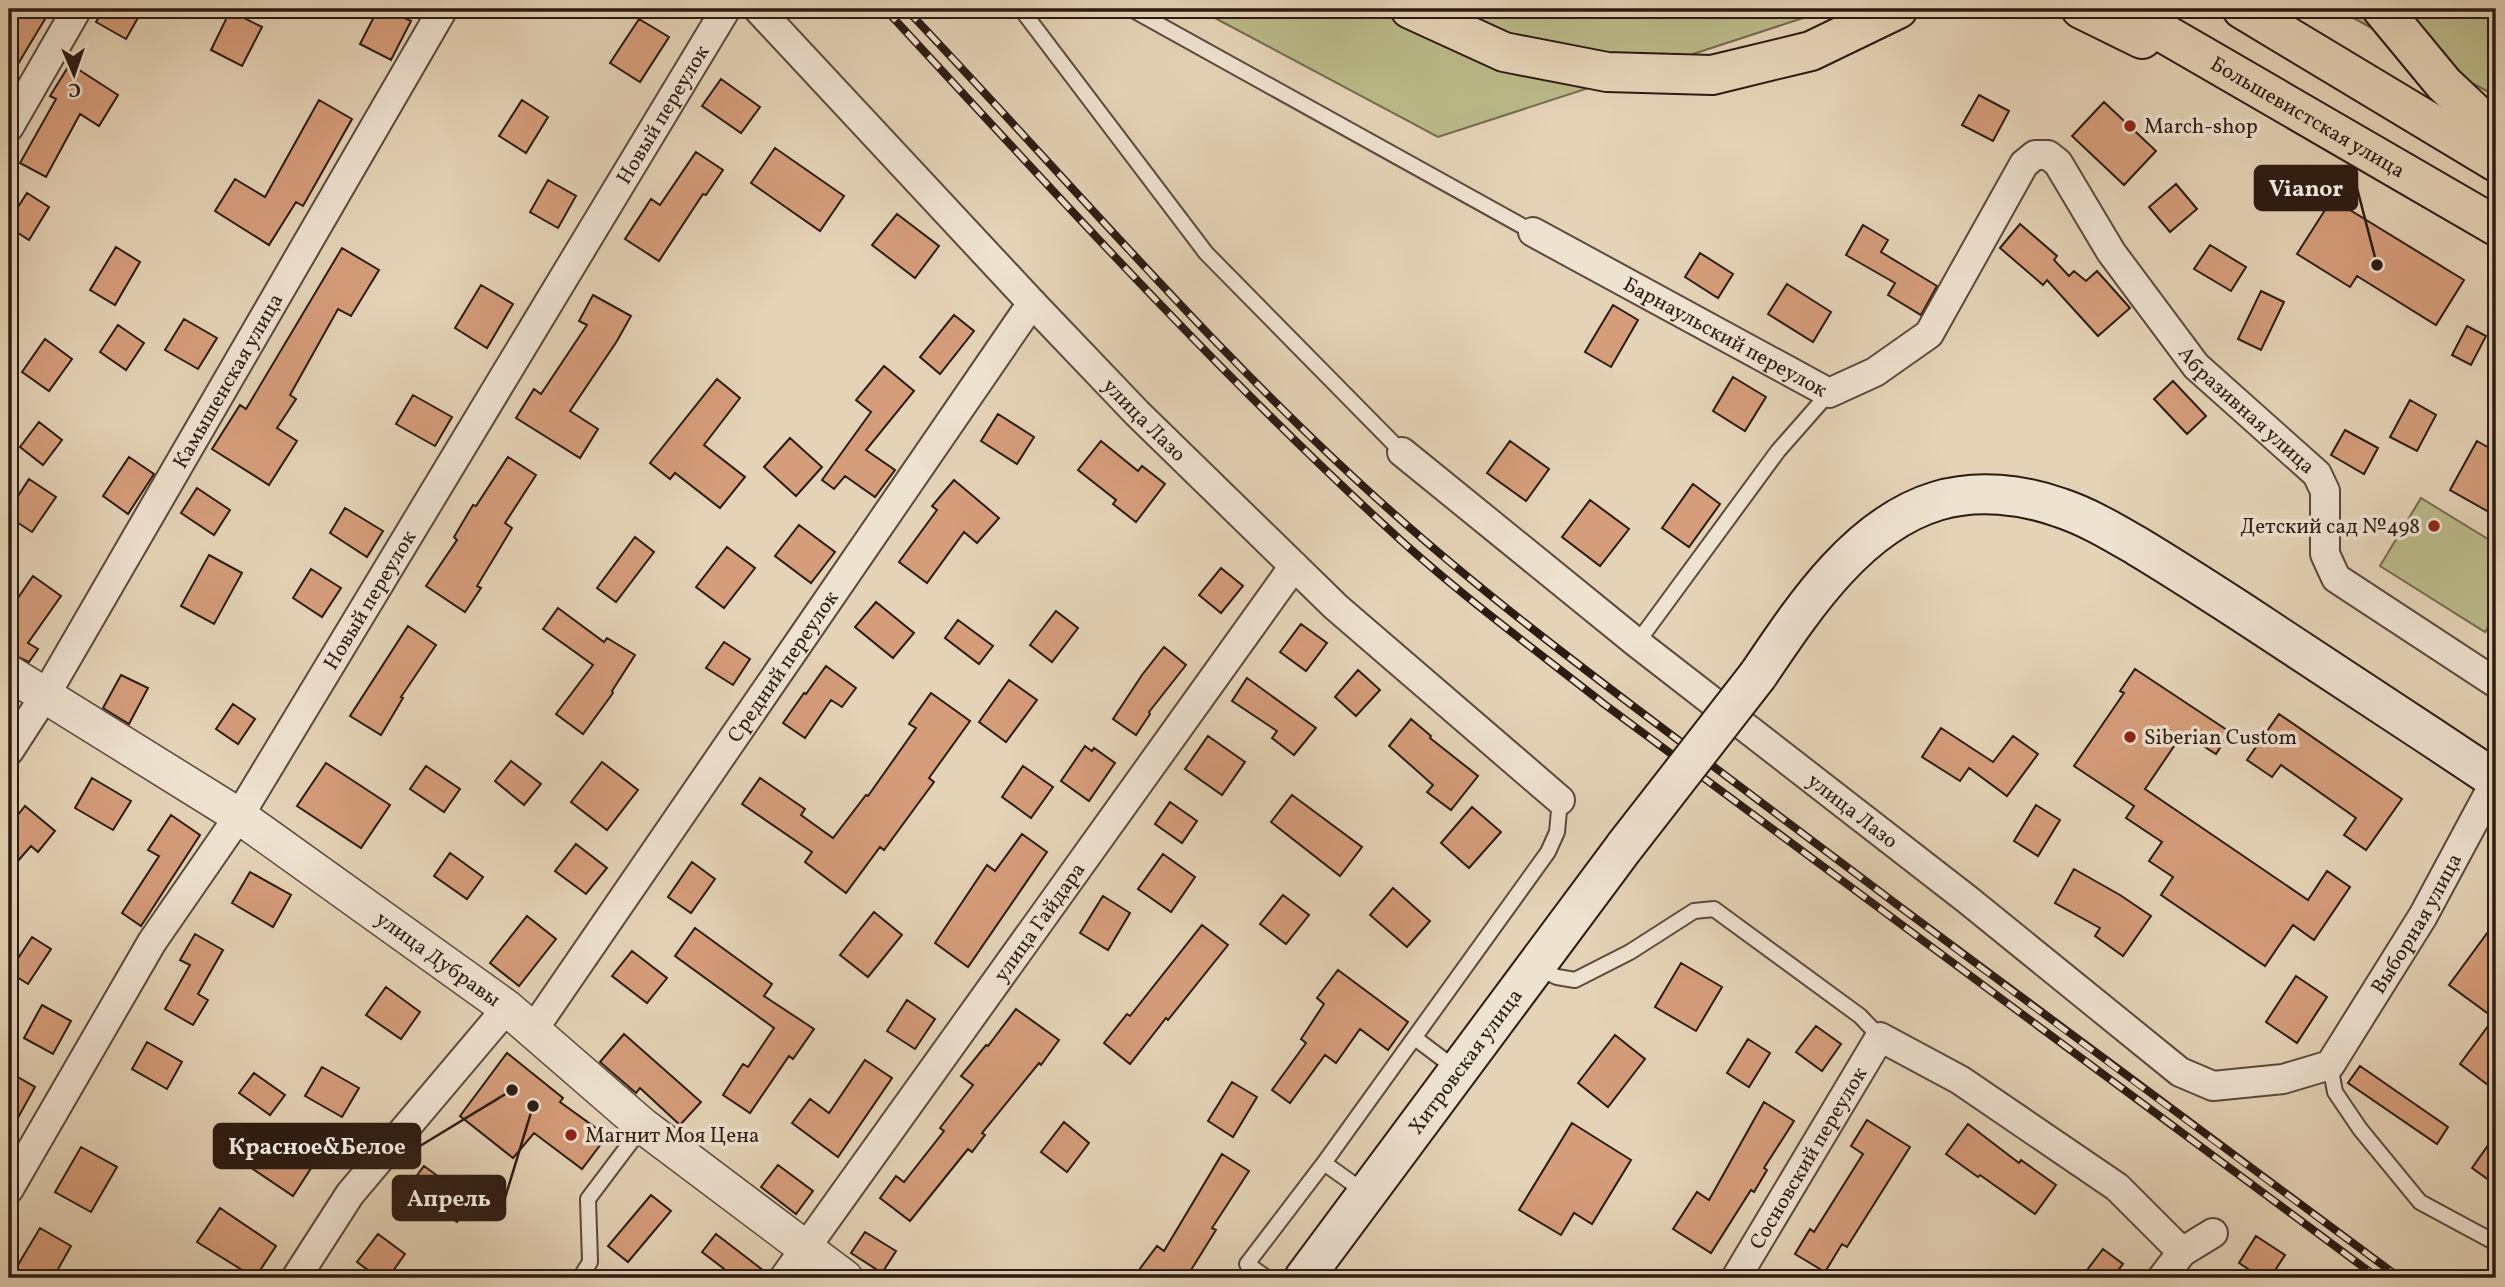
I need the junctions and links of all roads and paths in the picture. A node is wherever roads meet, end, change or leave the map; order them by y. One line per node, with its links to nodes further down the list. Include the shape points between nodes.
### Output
1 (77, 9): 13 (street)
2 (443, 9): 27 (street, Камышенская улица)
3 (726, 9): 31 (street, Новый переулок)
4 (758, 9): 20 (street, улица Лазо)
5 (1021, 9): 22 (lane, via 1206,253)
6 (1131, 9): 19 (lane)
7 (1410, 9): 8 (highway, via 1504,52 1607,72 1712,75 1811,51)
8 (1898, 9)
9 (2081, 9): 15 (highway)
10 (2122, 9): 15 (highway, Большевистская улица)
11 (2242, 9): 16 (highway)
12 (2382, 9): 14 (highway, via 2444,84)
13 (9, 127)
14 (2496, 134)
15 (2350, 141): 18 (highway, Большевистская улица)
16 (2496, 162)
17 (2058, 163): 21 (street, Барнаульский переулок, via 2048,155 2035,155 2024,164 1929,334 1875,373); 26 (street, Абразивная улица, via 2111,252 2196,366 2317,474 2325,491 2325,554 2336,578)
18 (2496, 226)
19 (1533, 232): 21 (street, Барнаульский переулок)
20 (1032, 303): 23 (street, улица Лазо); 33 (street, Средний переулок)
21 (1829, 393): 24 (lane, via 1777,451)
22 (1402, 452): 24 (street, улица Лазо)
23 (1294, 566): 30 (street, улица Лазо); 44 (street, улица Гайдара)
24 (1637, 643): 36 (street, улица Лазо, via 1968,900 2180,1072 2213,1086 2283,1079)
25 (9, 673): 27 (street, улица Дубравы)
26 (2496, 683)
27 (46, 694): 28 (street, Камышенская улица); 31 (street, улица Дубравы)
28 (9, 751)
29 (2496, 780): 32 (main road, Хитровская улица, bridge, via 2185,575 2104,527 2062,508 2001,495 1966,495 1935,502 1886,527 1819,589); 36 (street, Выборная улица, via 2423,916)
30 (1560, 800): 35 (lane, via 1557,832 1548,852)
31 (239, 816): 33 (street, улица Дубравы); 40 (street, Новый переулок, via 152,942)
32 (1536, 967): 34 (lane, via 1575,980 1694,911 1714,909 1860,1016); 37 (main road, Хитровская улица)
33 (520, 1019): 38 (street, улица Дубравы); 46 (street, Средний переулок, via 350,1194)
34 (1880, 1037): 45 (street, via 1960,1080 2117,1187); 52 (street, Сосновский переулок)
35 (1415, 1038): 37 (lane); 39 (lane)
36 (2330, 1065): 43 (lane, via 2335,1092 2420,1202)
37 (1458, 1071): 41 (main road, Хитровская улица)
38 (643, 1126): 44 (street, улица Дубравы); 47 (lane, via 588,1199 590,1262)
39 (1324, 1163): 41 (lane); 50 (lane, via 1247,1265)
40 (9, 1189)
41 (1367, 1194): 51 (main road, Хитровская улица)
42 (2213, 1233): 45 (street)
43 (2496, 1243)
44 (806, 1248): 48 (street, улица Гайдара); 49 (street, улица Дубравы)
45 (2182, 1252): 53 (street)
46 (296, 1278)
47 (580, 1278)
48 (784, 1278)
49 (845, 1278)
50 (1267, 1278)
51 (1304, 1278)
52 (1735, 1278)
53 (2162, 1278)

